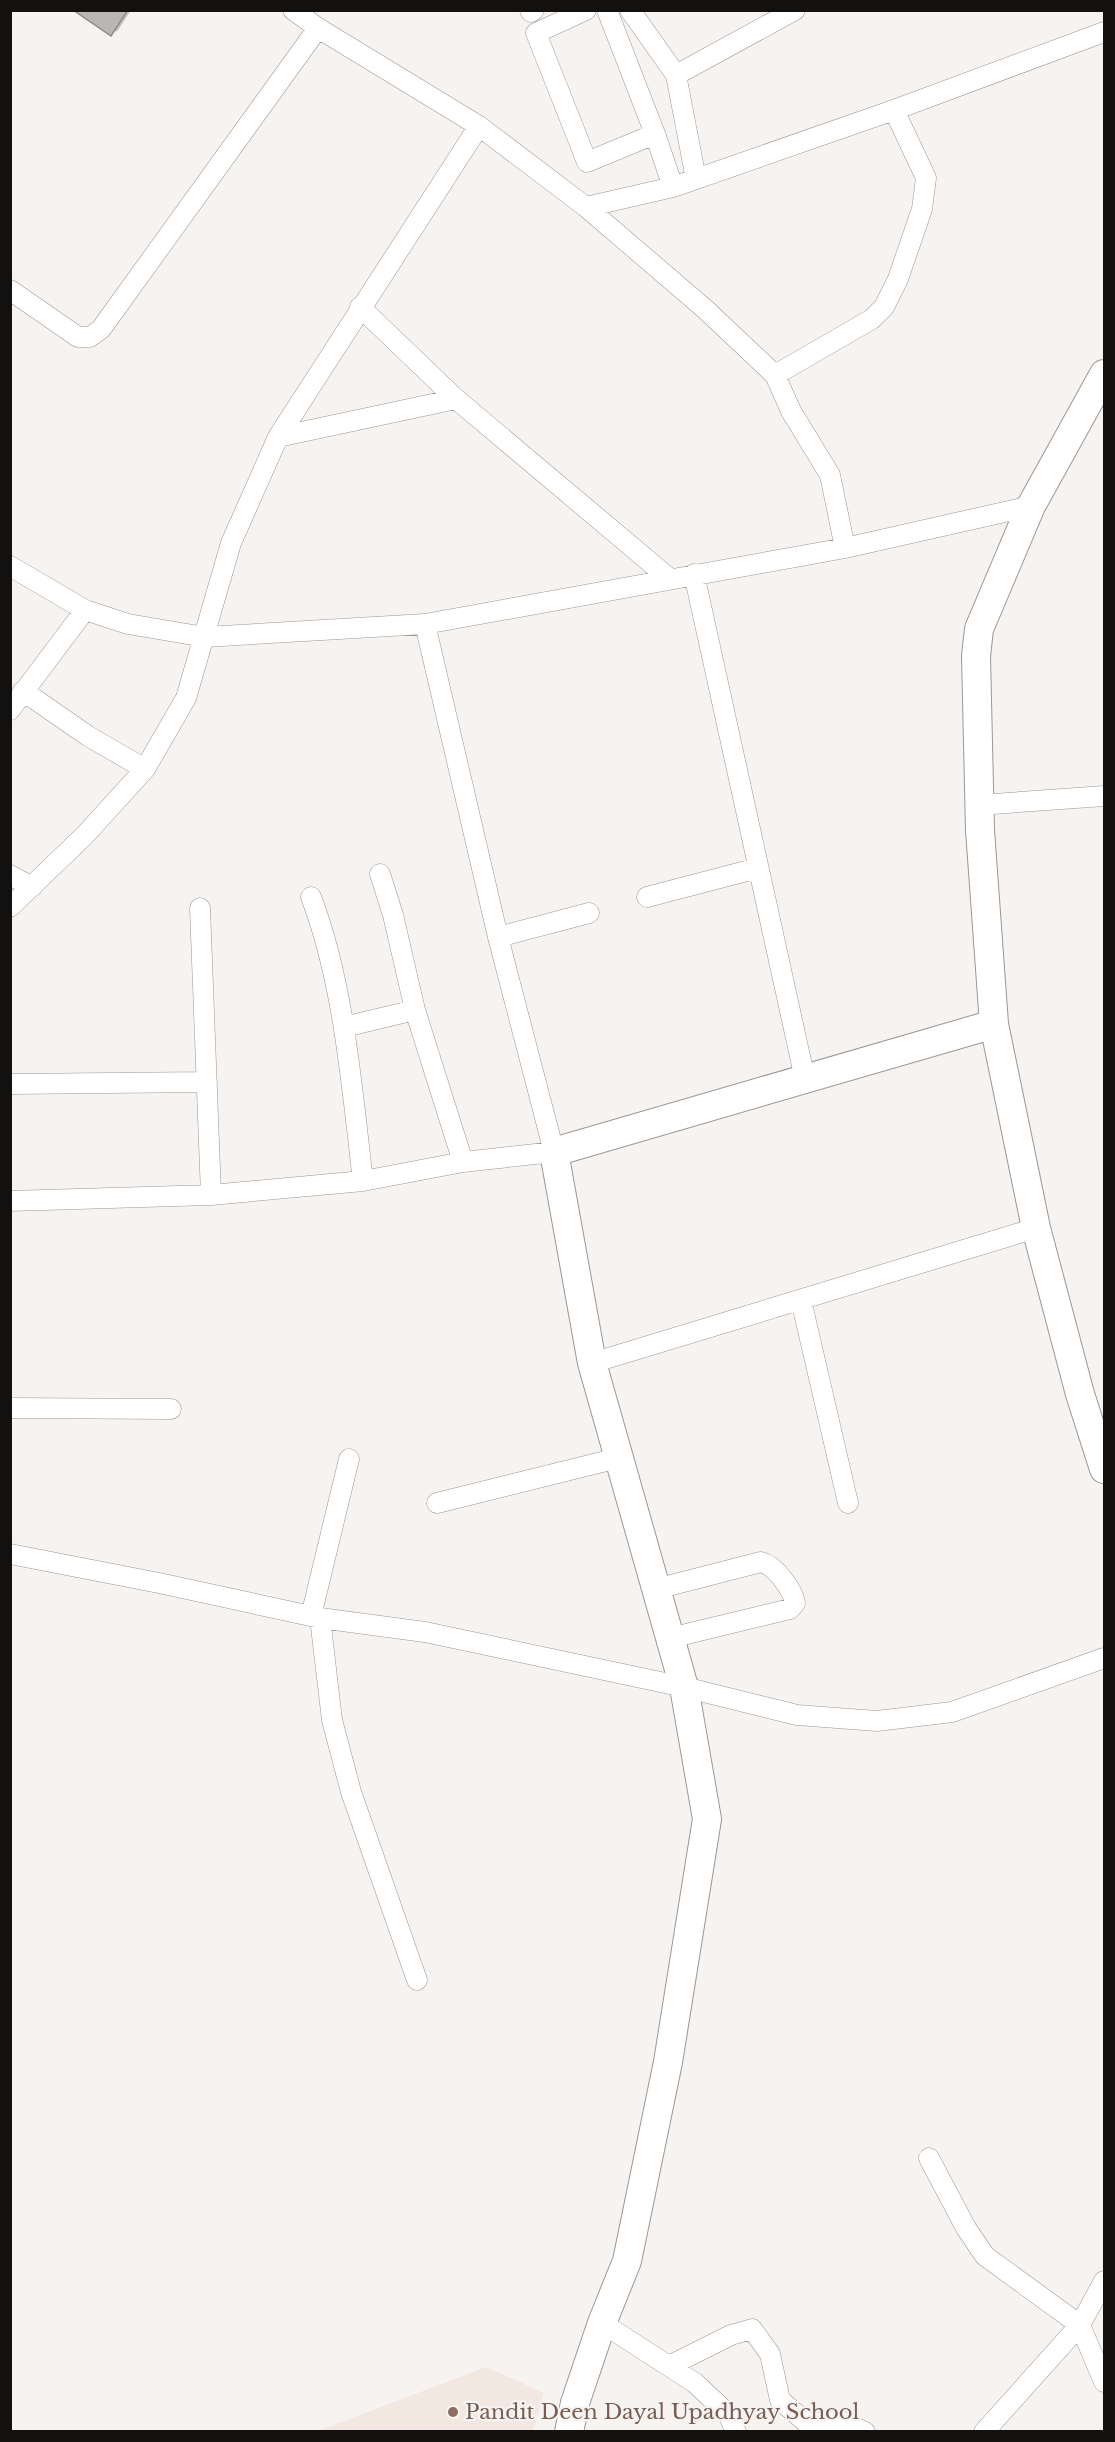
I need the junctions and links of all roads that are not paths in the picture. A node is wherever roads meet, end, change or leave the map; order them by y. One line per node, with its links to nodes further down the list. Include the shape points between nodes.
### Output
1 (293, 10): 8 (street)
2 (530, 10): 3 (street)
3 (534, 10)
4 (586, 10): 13 (street, via 536,33 587,162)
5 (607, 10): 13 (street)
6 (630, 10): 10 (street)
7 (795, 10): 10 (street)
8 (318, 28): 12 (street); 17 (street, via 101,329 90,337 78,337)
9 (1104, 32): 11 (street)
10 (676, 75): 14 (street)
11 (894, 110): 14 (street); 20 (street, via 926,178 922,209 898,279 884,307 872,319)
12 (478, 126): 16 (street); 18 (street)
13 (655, 134): 15 (street)
14 (696, 179): 15 (street)
15 (672, 187): 16 (street)
16 (586, 207): 20 (street, via 705,309)
17 (10, 290)
18 (360, 307): 21 (street); 22 (street)
19 (1104, 374): 23 (street)
20 (774, 375): 24 (street, via 830,475)
21 (456, 399): 22 (street); 27 (street)
22 (278, 438): 30 (street, via 231,543)
23 (1031, 506): 24 (street); 35 (street, via 979,629)
24 (845, 548): 26 (street)
25 (10, 566): 28 (street)
26 (694, 574): 27 (street); 36 (street)
27 (670, 579): 29 (street)
28 (85, 610): 30 (street, via 128,624); 31 (street)
29 (425, 624): 30 (street); 45 (street)
30 (205, 637): 33 (street, via 186,698)
31 (23, 691): 32 (street); 33 (street)
32 (10, 710)
33 (145, 769): 39 (street)
34 (1104, 796): 35 (street)
35 (979, 805): 47 (street)
36 (758, 868): 41 (street); 49 (street)
37 (380, 874): 46 (street)
38 (10, 875): 39 (street)
39 (32, 887): 42 (street)
40 (311, 897): 48 (street, via 320,920)
41 (647, 897)
42 (10, 906)
43 (200, 908): 50 (street)
44 (590, 913): 45 (street)
45 (498, 937): 52 (street)
46 (415, 1010): 48 (street); 53 (street)
47 (994, 1024): 49 (street); 57 (street)
48 (344, 1027): 54 (street)
49 (805, 1079): 52 (street)
50 (207, 1082): 51 (street); 55 (street)
51 (10, 1083)
52 (554, 1152): 53 (street); 59 (street)
53 (463, 1162): 54 (street)
54 (363, 1181): 55 (street)
55 (211, 1196): 56 (street)
56 (10, 1201)
57 (1036, 1228): 58 (street); 64 (street)
58 (801, 1300): 59 (street); 66 (street)
59 (592, 1364): 62 (street)
60 (10, 1408): 61 (street)
61 (171, 1409)
62 (618, 1458): 65 (street); 68 (street)
63 (349, 1459): 69 (street)
64 (1104, 1469)
65 (437, 1503)
66 (848, 1503)
67 (10, 1554): 69 (street)
68 (656, 1588): 70 (street); 70 (street, via 761,1562 777,1573 794,1597 790,1609)
69 (315, 1617): 72 (street, via 424,1632); 73 (street, via 332,1720 351,1792)
70 (670, 1638): 72 (street)
71 (1104, 1658): 72 (street, via 952,1712 877,1721 797,1715)
72 (684, 1687): 76 (street, via 707,1819 668,2062 627,2261)
73 (417, 1980)
74 (928, 2158): 77 (street, via 985,2256)
75 (1104, 2281): 77 (street)
76 (602, 2323): 78 (street); 80 (street)
77 (1080, 2325): 79 (street); 83 (street)
78 (669, 2366): 81 (street, via 695,2383 728,2414); 82 (street, via 730,2335 752,2329 770,2354 780,2400 808,2424 841,2421)
79 (1104, 2382)
80 (569, 2432)
81 (736, 2432)
82 (865, 2432)
83 (984, 2432)

